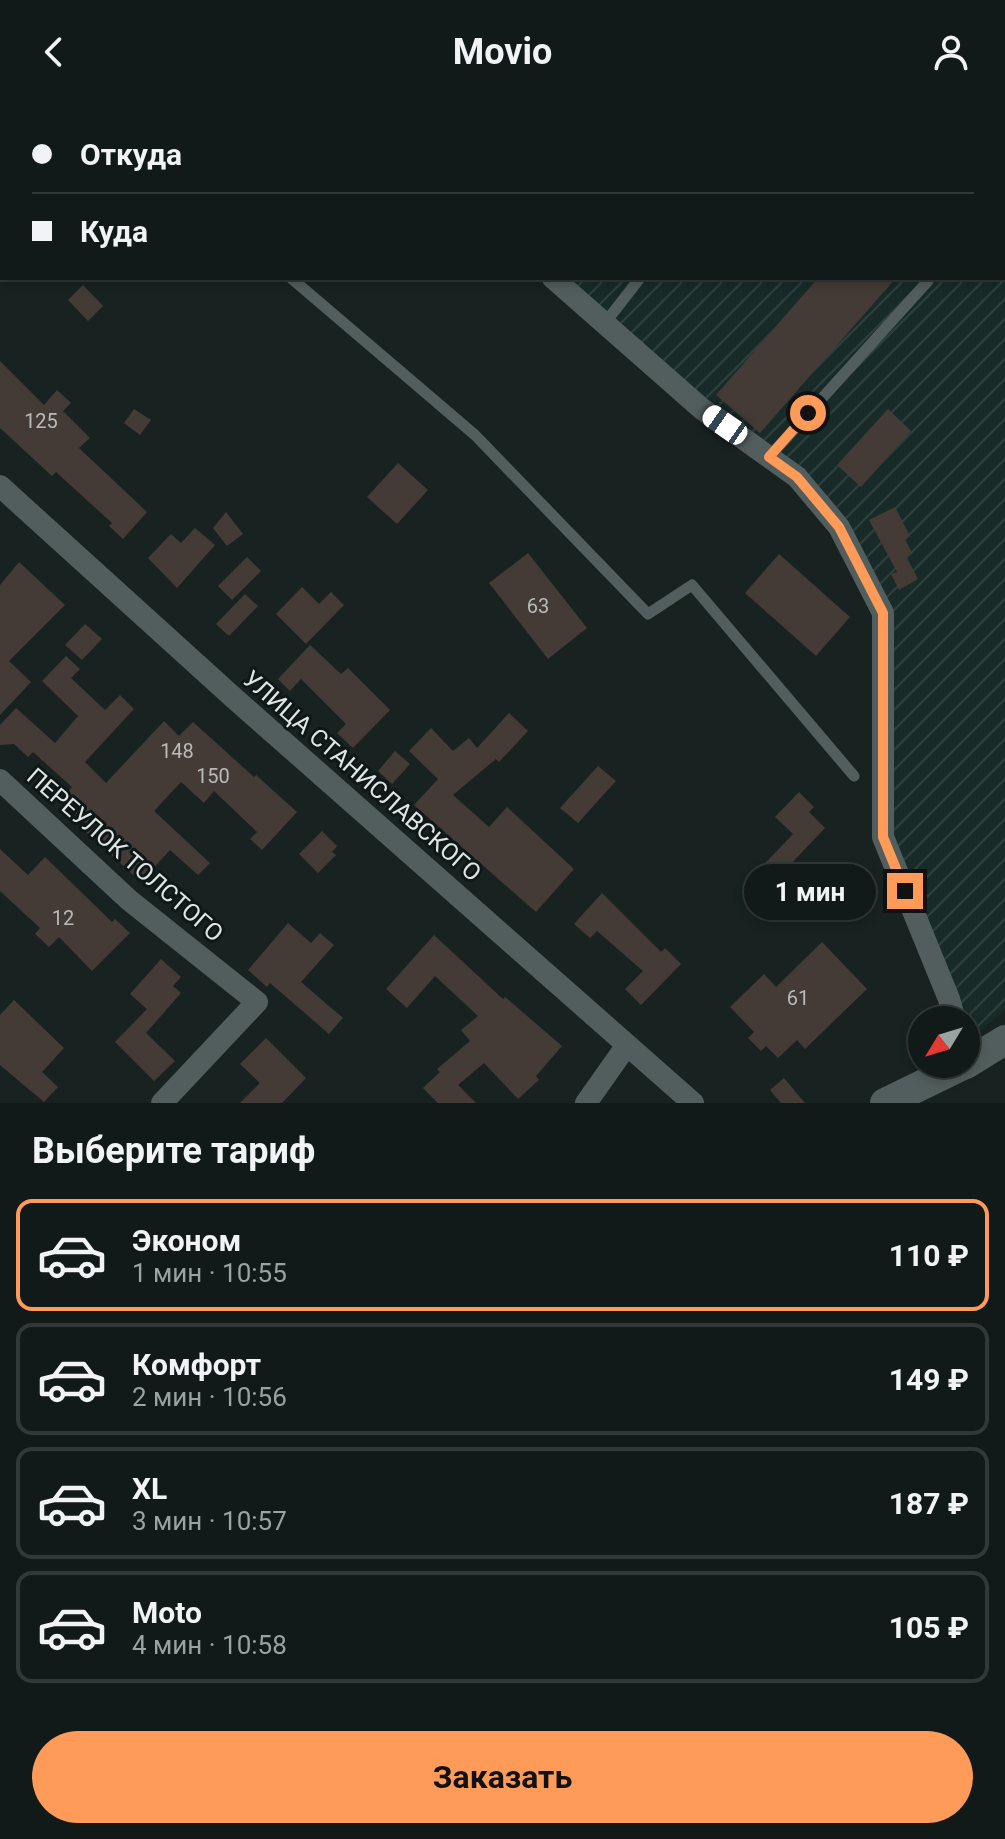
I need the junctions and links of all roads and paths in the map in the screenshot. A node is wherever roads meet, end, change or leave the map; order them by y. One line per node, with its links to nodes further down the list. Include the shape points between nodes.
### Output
1 (293, 280): 8 (lane, via 475,435 648,614 692,585)
2 (555, 280): 5 (street)
3 (638, 280): 5 (lane)
4 (928, 281): 6 (lane)
5 (605, 323): 6 (street, via 702,409)
6 (769, 457): 10 (street, via 797,477 839,527 883,613 883,837)
7 (0, 486): 12 (street, УЛИЦА СТАНИСЛАВСКОГО)
8 (854, 776)
9 (0, 780): 15 (street, ПЕРЕУЛОК ТОЛСТОГО, via 129,900 257,1002)
10 (951, 1006)
11 (1005, 1040): 13 (street)
12 (627, 1045): 16 (street); 17 (street, УЛИЦА СТАНИСЛАВСКОГО)
13 (980, 1055)
14 (936, 1078): 18 (street)
15 (162, 1103)
16 (586, 1103)
17 (693, 1103)
18 (885, 1103)

